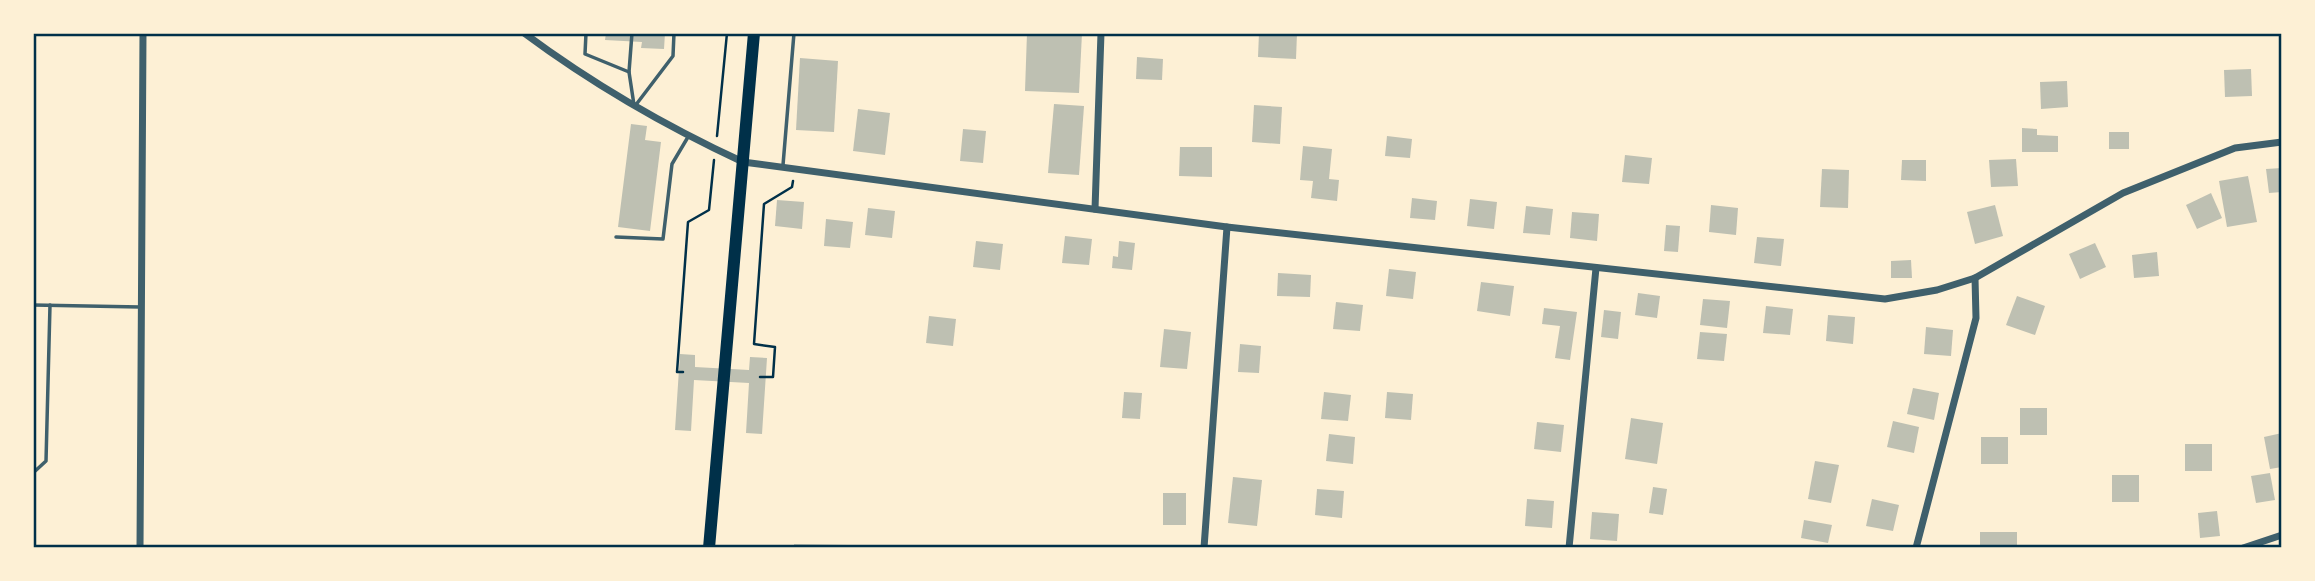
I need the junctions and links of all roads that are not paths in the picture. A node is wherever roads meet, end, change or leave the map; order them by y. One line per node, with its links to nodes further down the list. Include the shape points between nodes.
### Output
1 (143, 33): 22 (street)
2 (523, 33): 10 (street)
3 (586, 33): 9 (lane, via 584,54)
4 (632, 33): 9 (lane)
5 (674, 33): 10 (lane, via 673,55)
6 (754, 33): 13 (highway)
7 (794, 33): 14 (lane)
8 (1101, 33): 15 (street)
9 (629, 72): 10 (lane)
10 (634, 107): 11 (street)
11 (688, 137): 13 (street); 17 (lane, via 672,164 663,239)
12 (2282, 142): 19 (street, via 2235,148 2123,193)
13 (743, 162): 14 (street); 26 (highway)
14 (782, 167): 15 (street)
15 (1095, 209): 16 (street)
16 (1227, 227): 18 (street); 27 (street)
17 (615, 237)
18 (1596, 268): 19 (street, via 1885,299); 28 (street)
19 (1975, 278): 29 (street, via 1976,318)
20 (33, 305): 21 (lane)
21 (50, 305): 22 (lane); 23 (lane, via 46,461)
22 (142, 307): 25 (street)
23 (33, 473)
24 (2282, 535): 30 (street)
25 (140, 548)
26 (709, 548)
27 (1204, 548)
28 (1569, 548)
29 (1916, 548)
30 (2244, 548)

